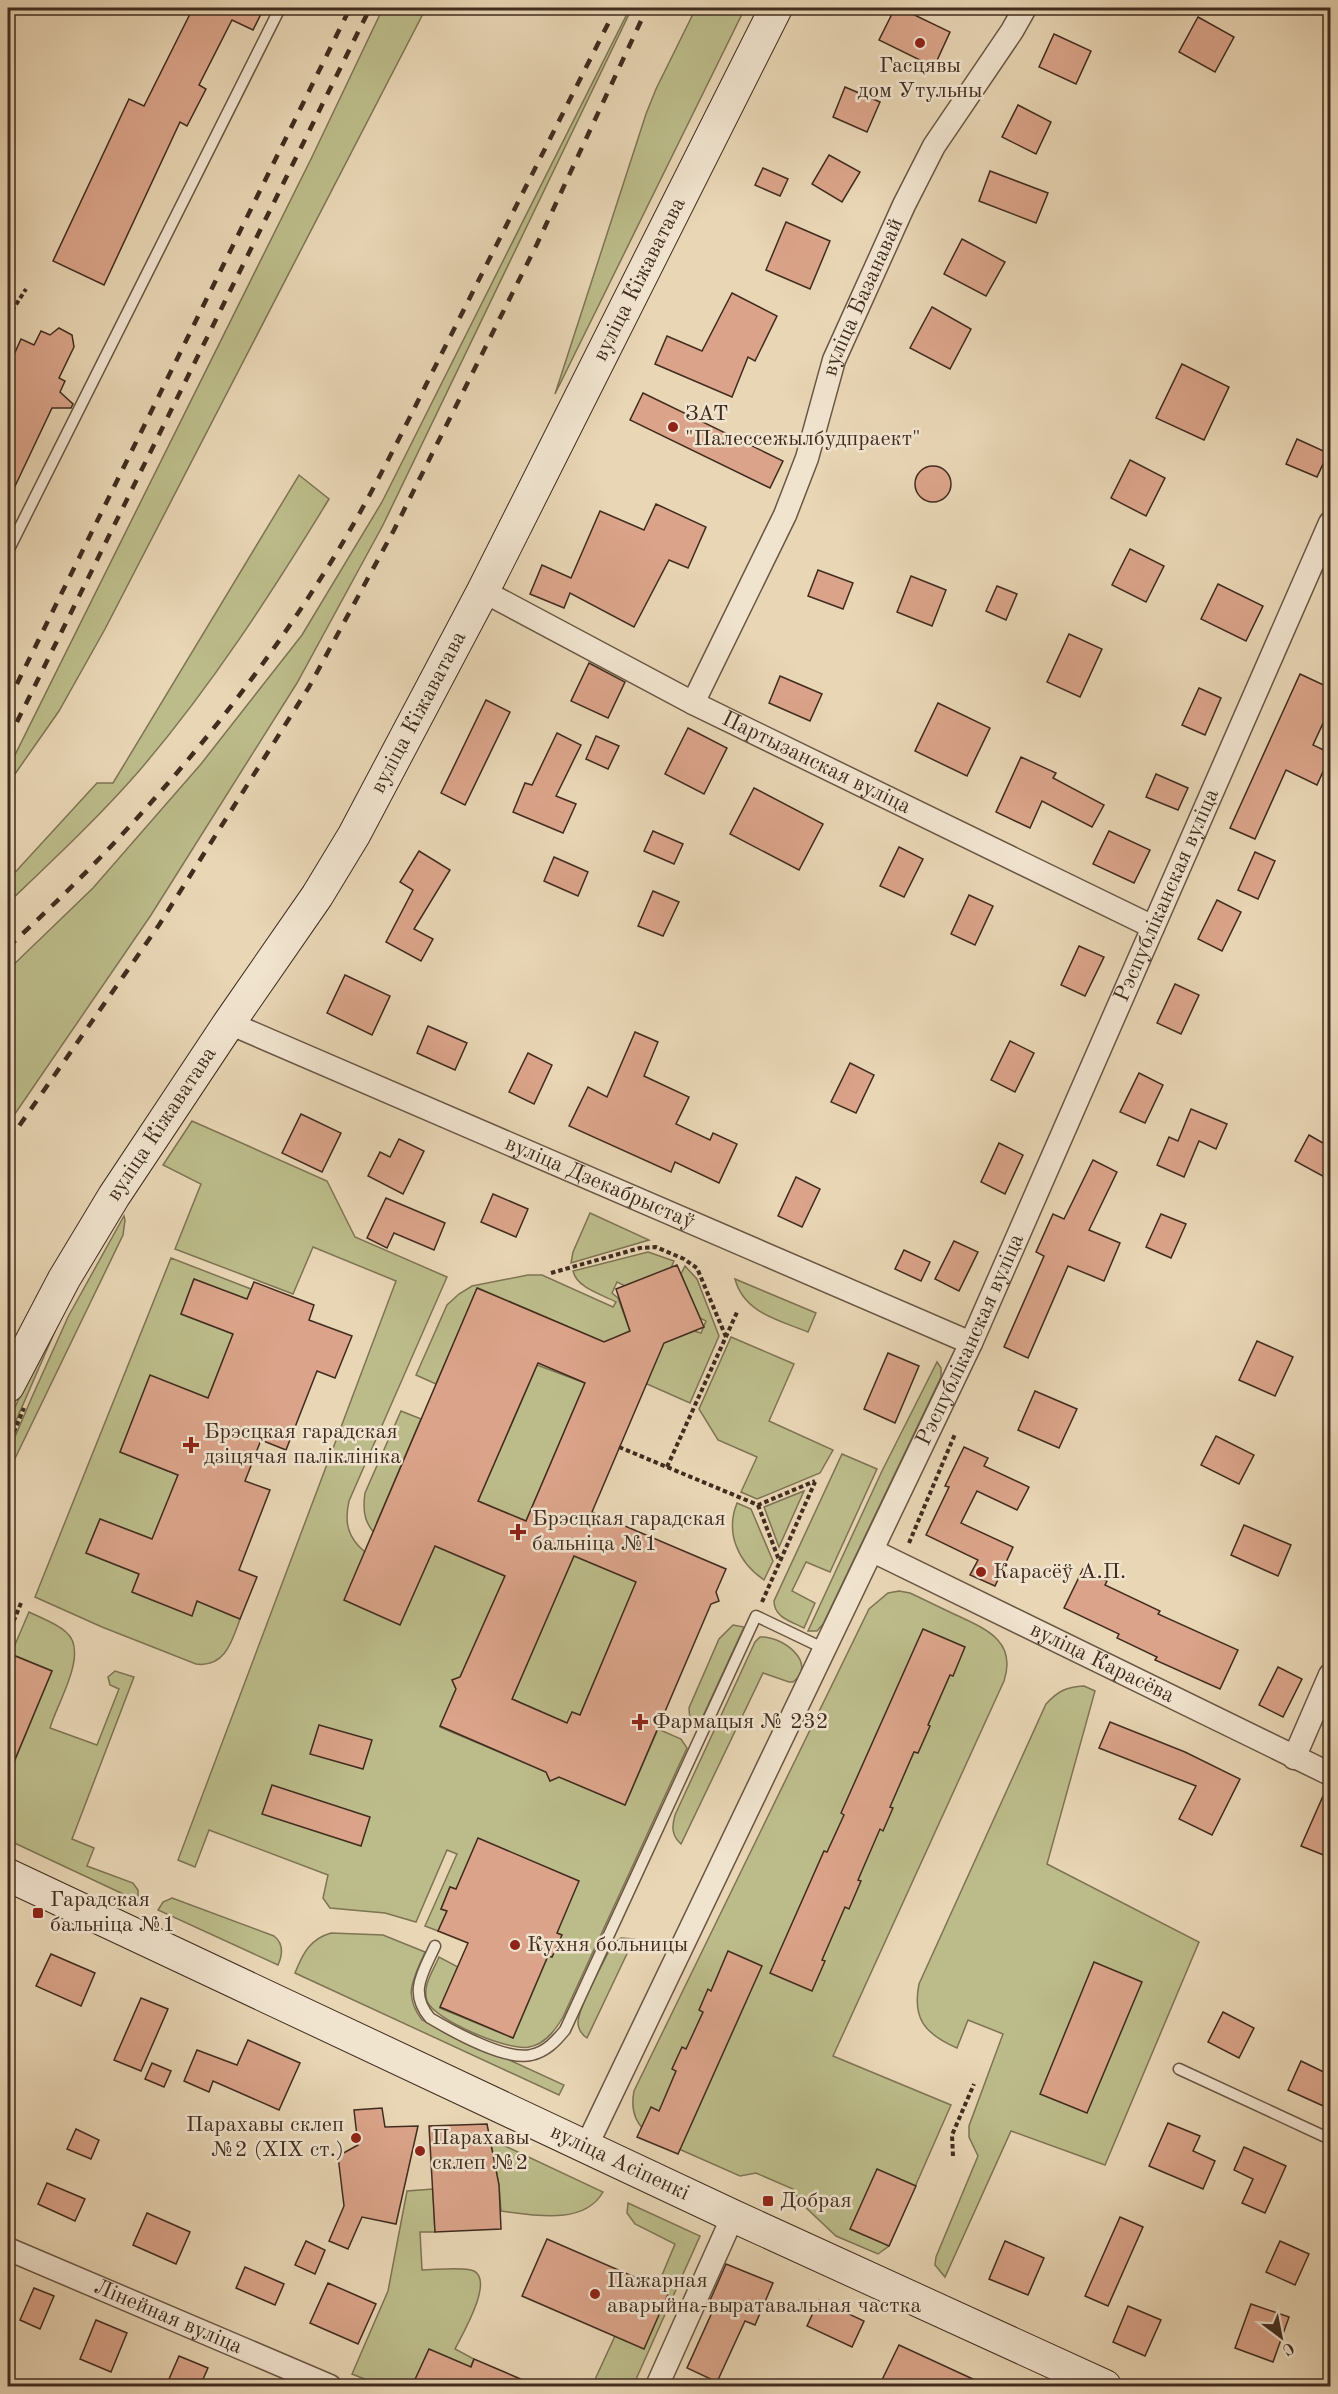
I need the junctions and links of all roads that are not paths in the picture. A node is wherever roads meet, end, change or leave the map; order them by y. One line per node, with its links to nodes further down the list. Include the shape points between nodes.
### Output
1 (280, 8): 5 (lane)
2 (776, 8): 6 (main road, вуліца Кіжаватава)
3 (1025, 8): 7 (street, вуліца Базанавай, via 934,146 904,206 834,360 807,458 786,515)
4 (1330, 523): 8 (street, Рэспубліканская вуліца)
5 (8, 551)
6 (483, 591): 7 (street, Партызанская вуліца); 9 (main road, вуліца Кіжаватава, via 329,876)
7 (693, 703): 8 (street, Партызанская вуліца)
8 (1153, 927): 10 (street, Рэспубліканская вуліца)
9 (228, 1023): 10 (street, вуліца Дзекабрыстаў); 11 (main road, вуліца Кіжаватава, via 89,1237)
10 (971, 1343): 12 (street, Рэспубліканская вуліца)
11 (8, 1386)
12 (873, 1551): 13 (street, Рэспубліканская вуліца); 15 (street, вуліца Карасёва)
13 (825, 1649): 18 (lane, via 756,1616 565,2030 556,2041 531,2056 515,2056 430,2018 417,1995); 21 (street, Рэспубліканская вуліца)
14 (1330, 1675): 15 (street)
15 (1294, 1758): 16 (street, вуліца Карасёва)
16 (1330, 1774)
17 (8, 1875): 21 (main road, вуліца Асіпенкі)
18 (435, 1946)
19 (1179, 2069): 20 (lane)
20 (1330, 2139)
21 (586, 2147): 22 (main road, вуліца Асіпенкі)
22 (733, 2216): 25 (street); 26 (main road, вуліца Асіпенкі)
23 (8, 2249): 24 (street, Лінейная вуліца)
24 (330, 2386)
25 (657, 2386)
26 (1105, 2386)

